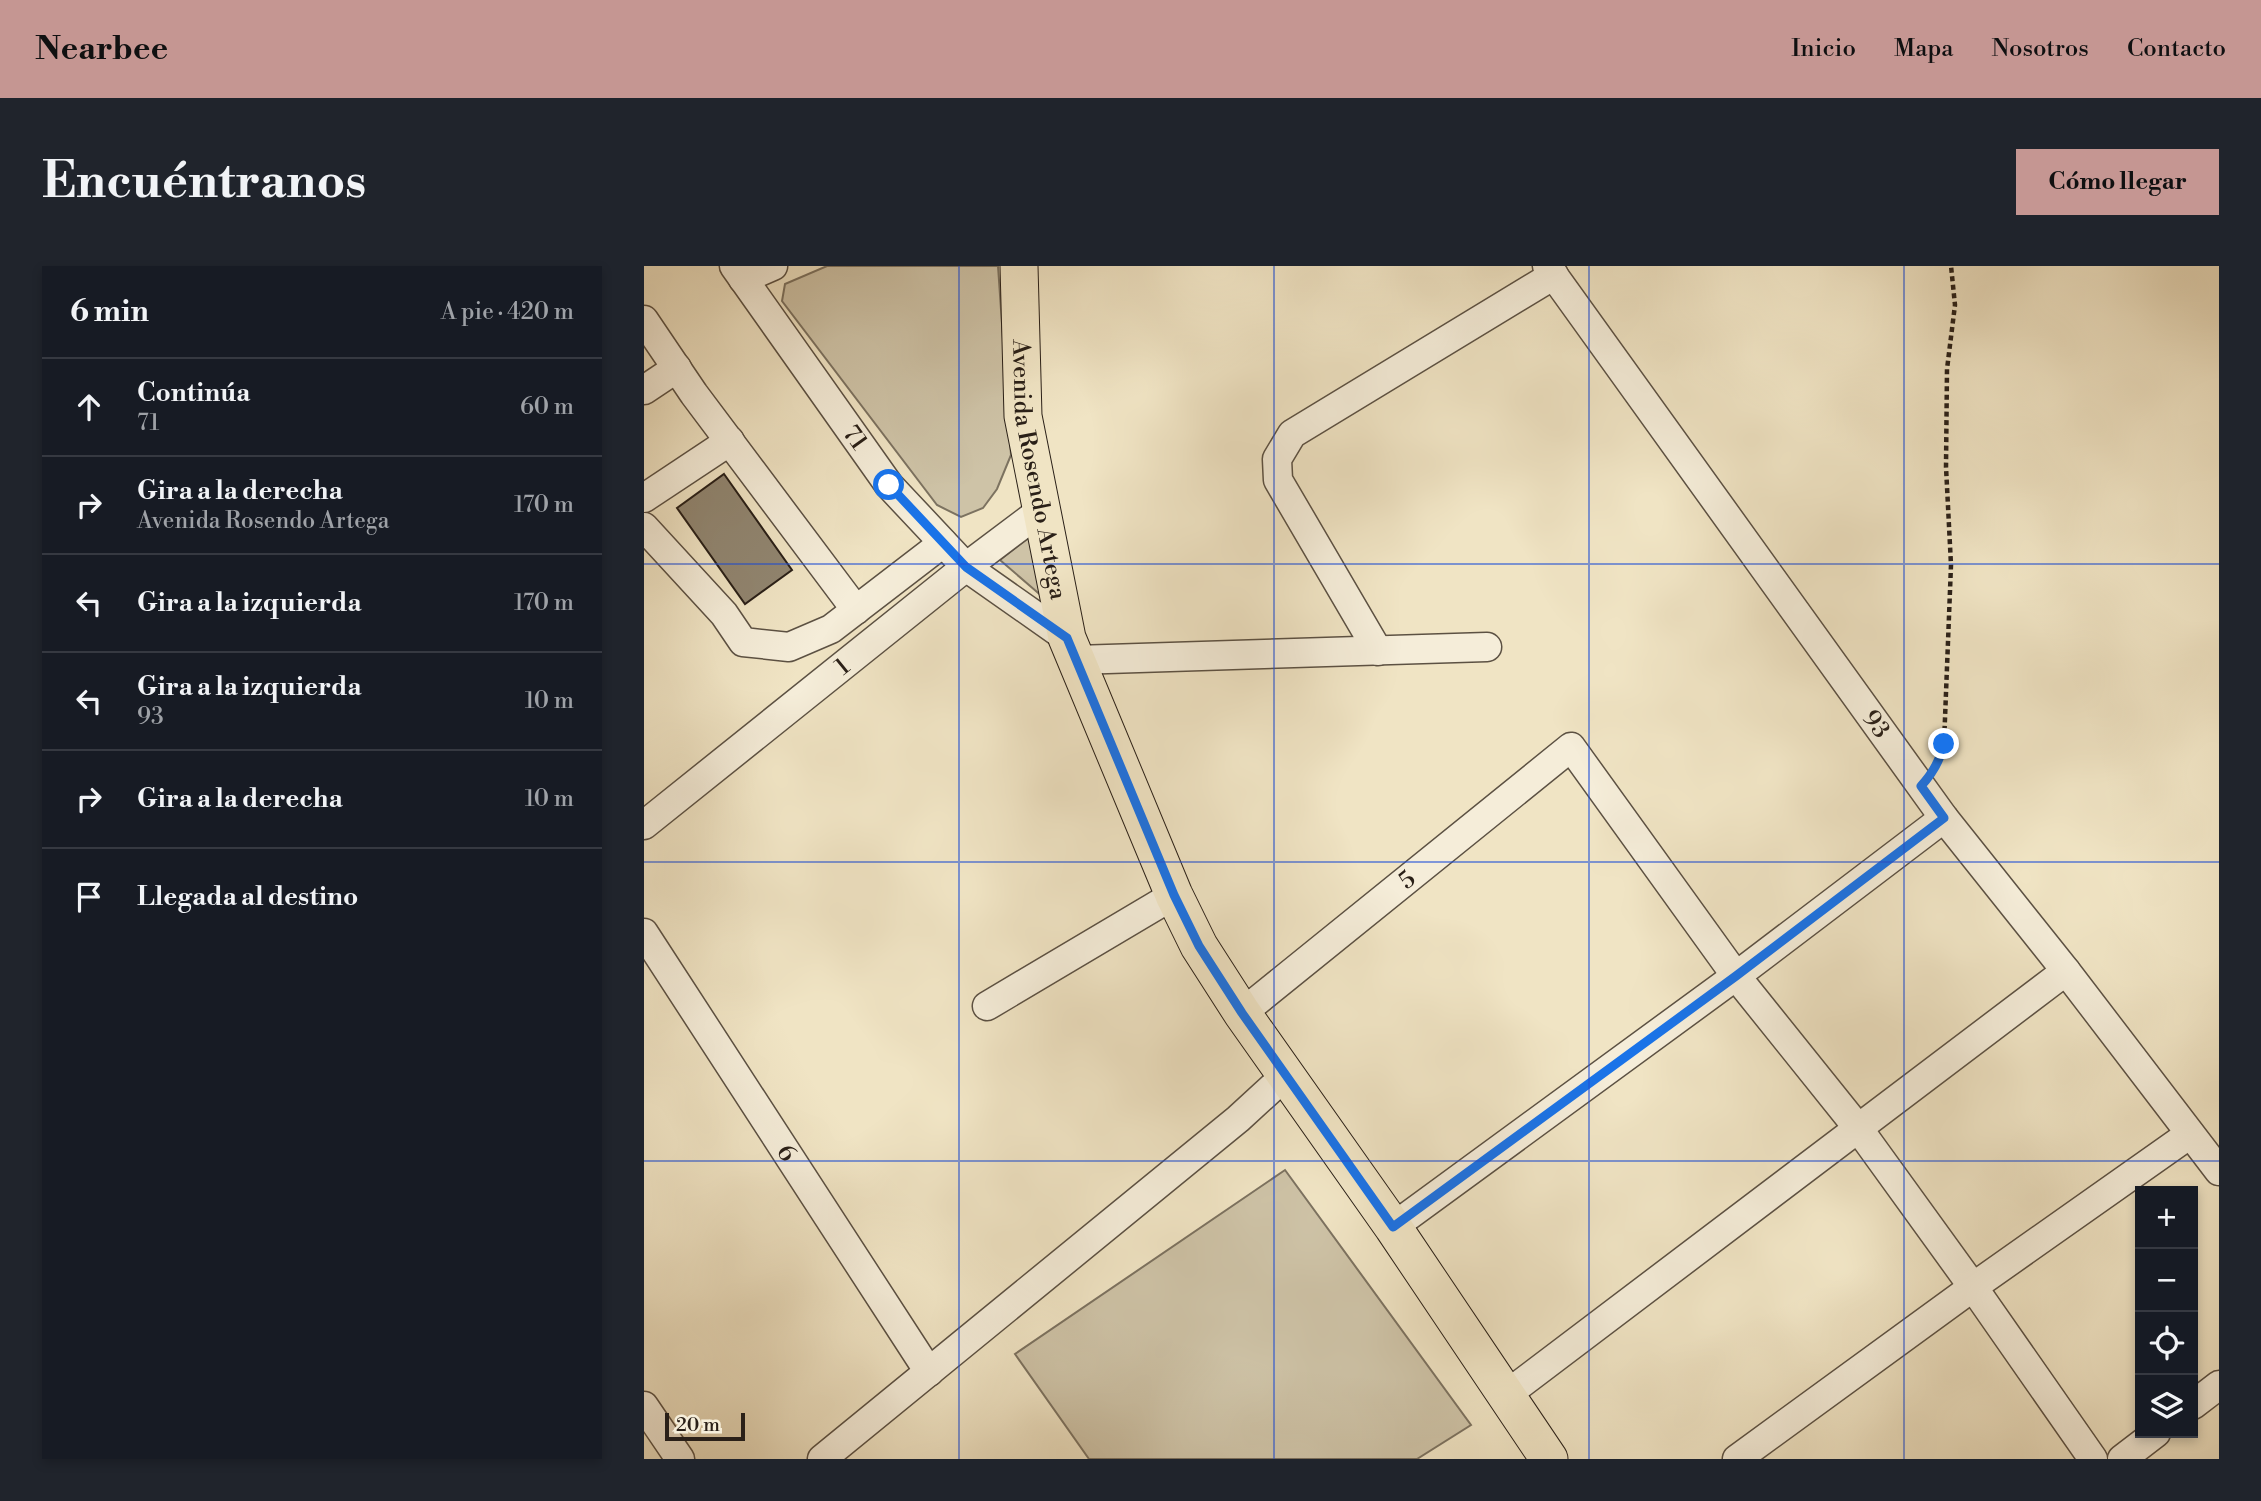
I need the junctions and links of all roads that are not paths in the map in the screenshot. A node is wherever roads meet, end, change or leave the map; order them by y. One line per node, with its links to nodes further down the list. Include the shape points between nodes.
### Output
1 (773, 266): 4 (street)
2 (1019, 266): 10 (main road, Avenida Rosendo Artega, via 1023,416)
3 (1550, 270): 17 (street, via 1292,434 1277,459 1278,480); 18 (street, 93)
4 (739, 272): 12 (street, 71, via 889,485)
5 (644, 320): 6 (street)
6 (677, 368): 7 (street); 8 (street)
7 (644, 390)
8 (730, 441): 9 (street); 14 (street)
9 (644, 498)
10 (1043, 509): 13 (street, 1); 16 (main road, Avenida Rosendo Artega)
11 (644, 527): 14 (street, via 724,614 743,642 789,647 831,629)
12 (943, 542): 13 (street, 71); 14 (street)
13 (966, 567): 16 (street, 71); 19 (street, 1)
14 (856, 610)
15 (1487, 647): 17 (street)
16 (1072, 649): 17 (street); 20 (main road, Avenida Rosendo Artega)
17 (1378, 651)
18 (1944, 818): 22 (street, 93); 23 (street)
19 (644, 825)
20 (1174, 895): 24 (street); 25 (main road, Avenida Rosendo Artega, via 1199,946)
21 (644, 933): 32 (street, 6)
22 (2066, 971): 27 (street); 28 (street, 93)
23 (1736, 976): 25 (street, 5, via 1571,747); 27 (street); 30 (street)
24 (987, 1006)
25 (1242, 1013): 26 (main road, Avenida Rosendo Artega)
26 (1286, 1075): 30 (main road, Avenida Rosendo Artega); 32 (street)
27 (1858, 1128): 31 (street); 34 (street)
28 (2190, 1134): 29 (street, 93); 31 (street)
29 (2219, 1171)
30 (1393, 1227): 34 (main road, Avenida Rosendo Artega)
31 (1973, 1287): 41 (street); 42 (street)
32 (929, 1372): 39 (street)
33 (2219, 1385): 35 (street)
34 (1506, 1395): 40 (main road, Avenida Rosendo Artega)
35 (2198, 1401)
36 (644, 1406): 38 (street)
37 (2149, 1438): 43 (street)
38 (680, 1459)
39 (822, 1459)
40 (1549, 1459)
41 (1737, 1459)
42 (2093, 1459)
43 (2122, 1459)

